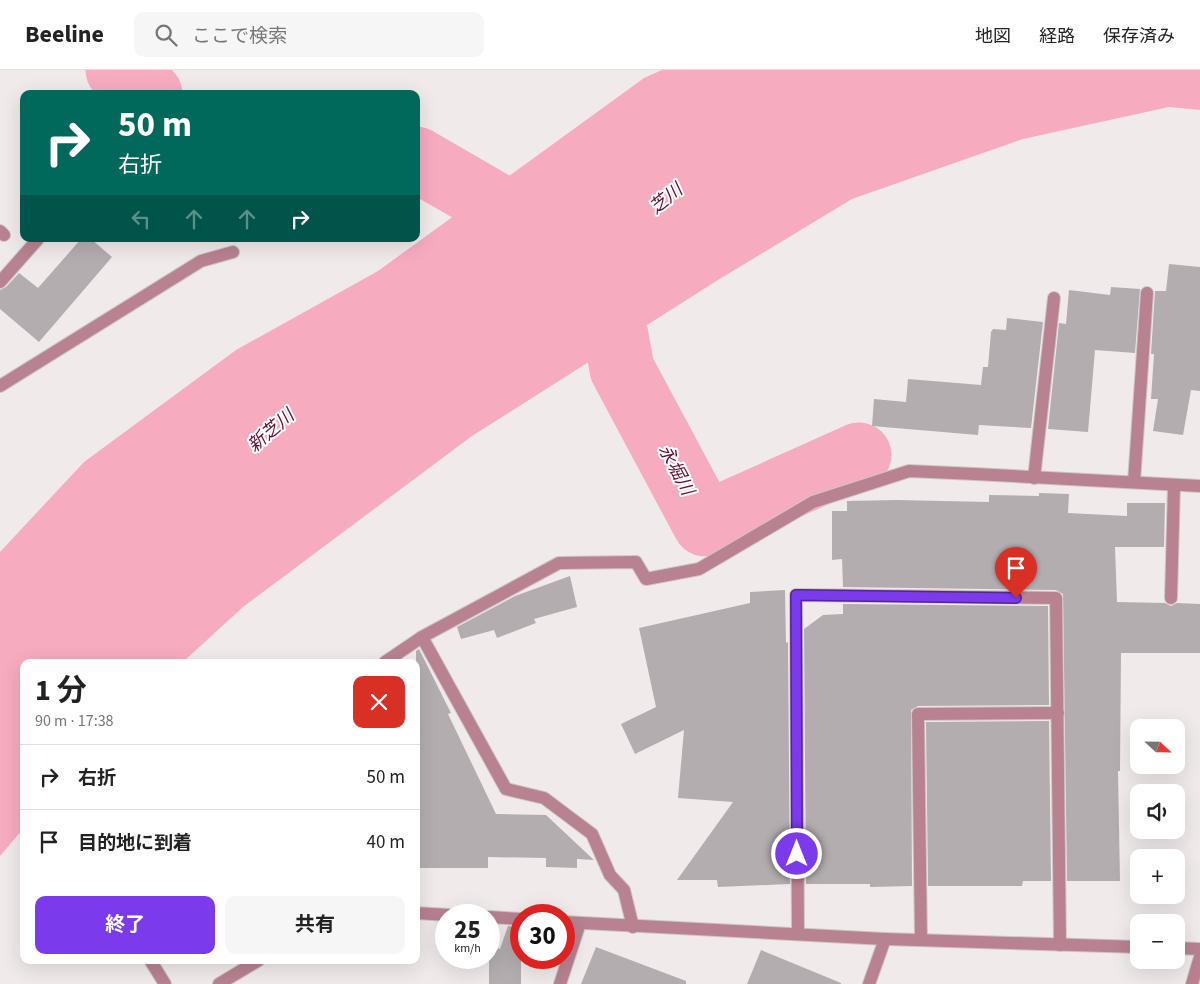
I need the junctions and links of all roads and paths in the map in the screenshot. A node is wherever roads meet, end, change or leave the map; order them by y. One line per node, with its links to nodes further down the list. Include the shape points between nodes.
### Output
1 (35, 242): 3 (street)
2 (233, 252): 6 (street, via 201,261)
3 (0, 282)
4 (1147, 293): 8 (street)
5 (1054, 298): 7 (street)
6 (0, 386)
7 (1034, 478): 8 (street); 12 (street, via 910,471 813,502 699,569 646,579 636,562 559,563)
8 (1134, 482): 9 (street)
9 (1174, 486): 10 (street); 11 (street)
10 (1200, 486)
11 (1171, 598)
12 (422, 637): 13 (street); 19 (street, via 506,790 544,798 592,834 610,875 624,890)
13 (389, 659)
14 (1058, 713): 20 (street, via 1056,598 796,595); 22 (street, via 918,714); 23 (street)
15 (420, 913): 16 (street)
16 (435, 914)
17 (575, 923): 18 (street)
18 (580, 923): 19 (street); 32 (street)
19 (633, 927): 20 (street)
20 (798, 934): 21 (street)
21 (885, 939): 22 (street); 33 (street)
22 (921, 940): 23 (street)
23 (1060, 945): 24 (street)
24 (1130, 947)
25 (1185, 948): 26 (street)
26 (1200, 949)
27 (1200, 957): 34 (street)
28 (152, 964): 30 (street)
29 (252, 964): 31 (street)
30 (165, 984)
31 (219, 984)
32 (560, 984)
33 (869, 984)
34 (1192, 984)

